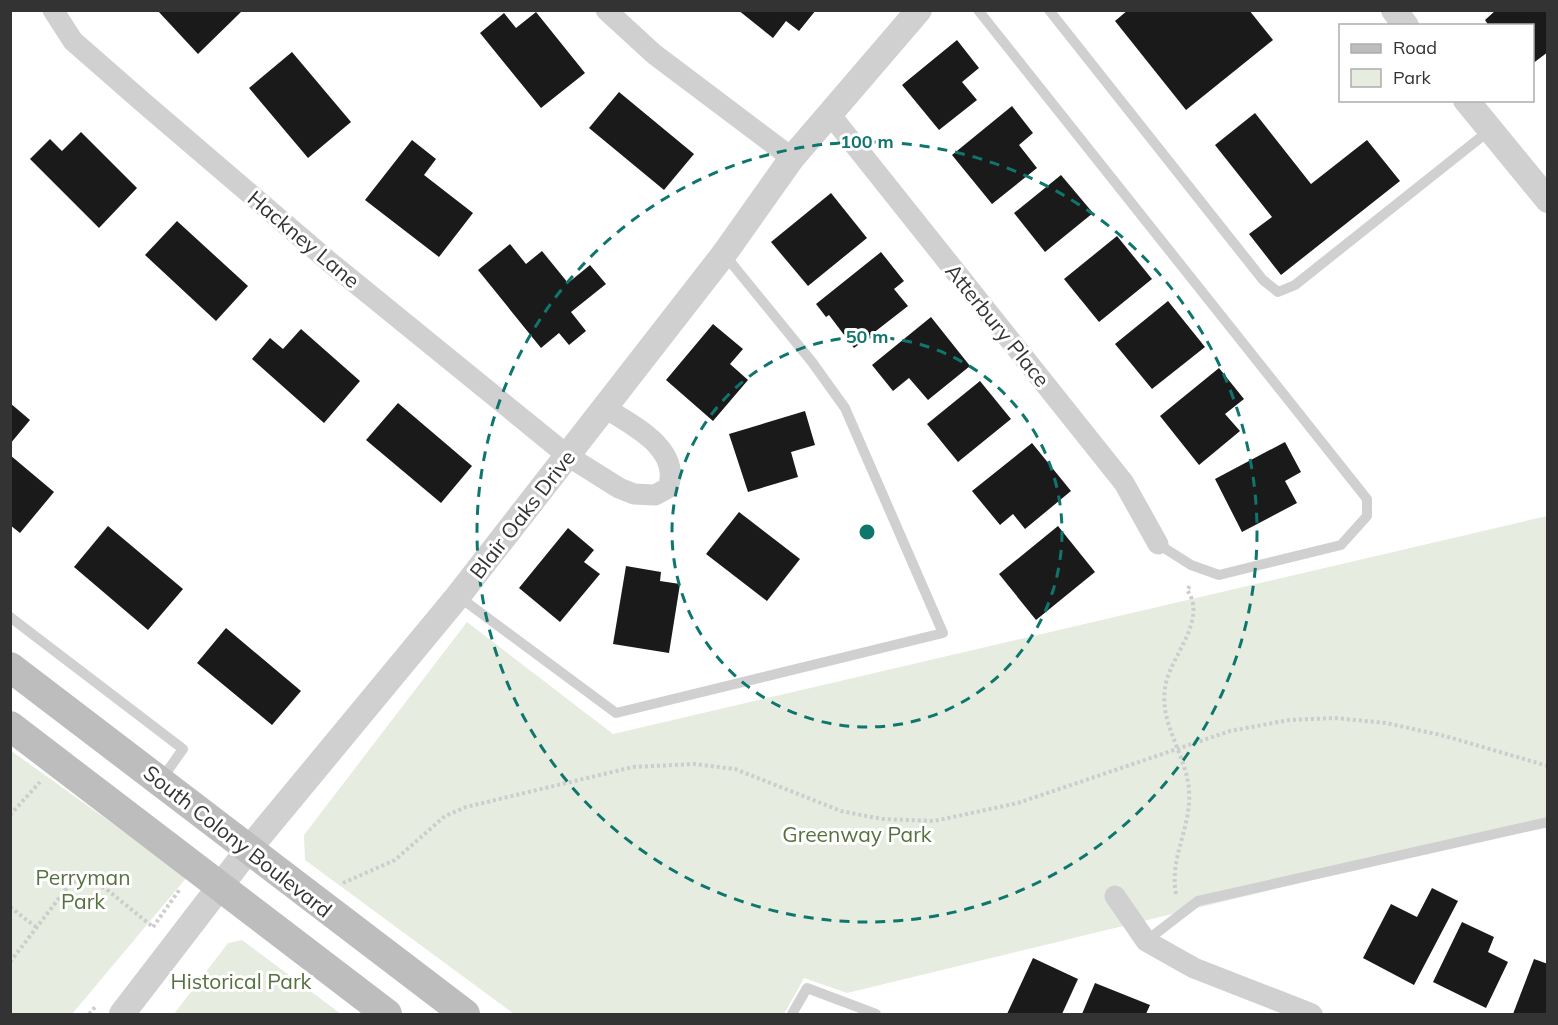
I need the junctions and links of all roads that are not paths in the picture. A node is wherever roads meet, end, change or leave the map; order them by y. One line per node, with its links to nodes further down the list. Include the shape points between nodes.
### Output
1 (53, 10): 15 (street, Hackney Lane, via 73,41 145,104 332,264)
2 (606, 10): 11 (street, via 654,54)
3 (919, 10): 9 (street, Blair Oaks Drive)
4 (978, 10): 16 (lane, via 1367,499 1367,516 1341,545 1219,575 1191,565)
5 (1049, 10): 10 (lane, via 1263,280 1278,292 1295,285)
6 (1394, 10): 7 (street)
7 (1404, 24)
8 (1468, 102): 10 (street)
9 (829, 113): 11 (street, Blair Oaks Drive); 16 (street, Atterbury Place, via 1124,483)
10 (1490, 130): 12 (street)
11 (792, 158): 13 (street, Blair Oaks Drive)
12 (1548, 200)
13 (724, 254): 14 (street, Blair Oaks Drive); 17 (lane, via 845,408 943,633 616,713)
14 (605, 408): 15 (street, Blair Oaks Drive); 15 (street, Hackney Lane, via 641,431 669,460 672,468 668,488 655,495 634,494)
15 (568, 456): 17 (street, Blair Oaks Drive)
16 (1158, 544)
17 (458, 596): 23 (street, Blair Oaks Drive)
18 (10, 617): 21 (lane, via 183,749)
19 (10, 668): 21 (main road, South Colony Boulevard)
20 (10, 726): 24 (main road)
21 (161, 780): 23 (main road, South Colony Boulevard)
22 (1548, 822): 26 (lane, via 1198,901)
23 (248, 850): 24 (street, Blair Oaks Drive); 29 (main road, South Colony Boulevard)
24 (220, 886): 27 (street, Blair Oaks Drive); 28 (main road)
25 (1115, 896): 26 (street)
26 (1146, 941): 32 (street, via 1194,968)
27 (122, 1014)
28 (387, 1014)
29 (465, 1014)
30 (792, 1014): 31 (lane, via 807,988)
31 (876, 1014)
32 (1311, 1014)

